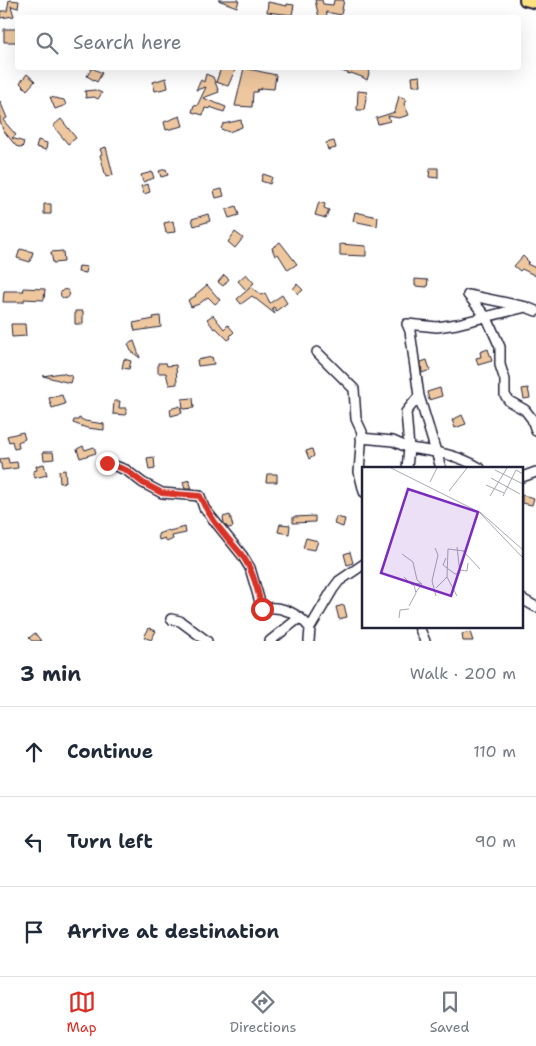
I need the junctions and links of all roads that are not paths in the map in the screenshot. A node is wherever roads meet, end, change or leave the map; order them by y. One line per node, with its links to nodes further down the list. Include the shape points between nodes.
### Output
1 (525, 0): 2 (main road)
2 (536, 3)
3 (526, 307): 4 (street); 5 (street); 5 (street, via 468,295)
4 (536, 311)
5 (487, 318): 7 (street, via 437,327 406,324 410,332); 8 (street, via 500,347 505,396 525,410)
6 (317, 352): 9 (street, via 354,389 356,419)
7 (419, 396): 10 (street, via 406,412); 11 (street)
8 (536, 431)
9 (362, 438): 10 (street, via 394,441); 18 (street, via 359,472)
10 (409, 448): 11 (street); 13 (street)
11 (435, 451): 14 (street); 15 (street)
12 (107, 463): 22 (street, via 126,470 162,493 200,496 204,508 250,568 262,609 274,607)
13 (407, 467)
14 (441, 467)
15 (478, 467)
16 (536, 472): 17 (street)
17 (524, 476)
18 (362, 484)
19 (362, 565): 24 (street, via 339,581)
20 (524, 600): 21 (street)
21 (536, 607)
22 (299, 618): 24 (street); 27 (street)
23 (171, 619): 26 (street, via 180,621)
24 (310, 628): 28 (street)
25 (419, 628): 29 (street)
26 (207, 641)
27 (270, 641)
28 (309, 641)
29 (425, 641)

